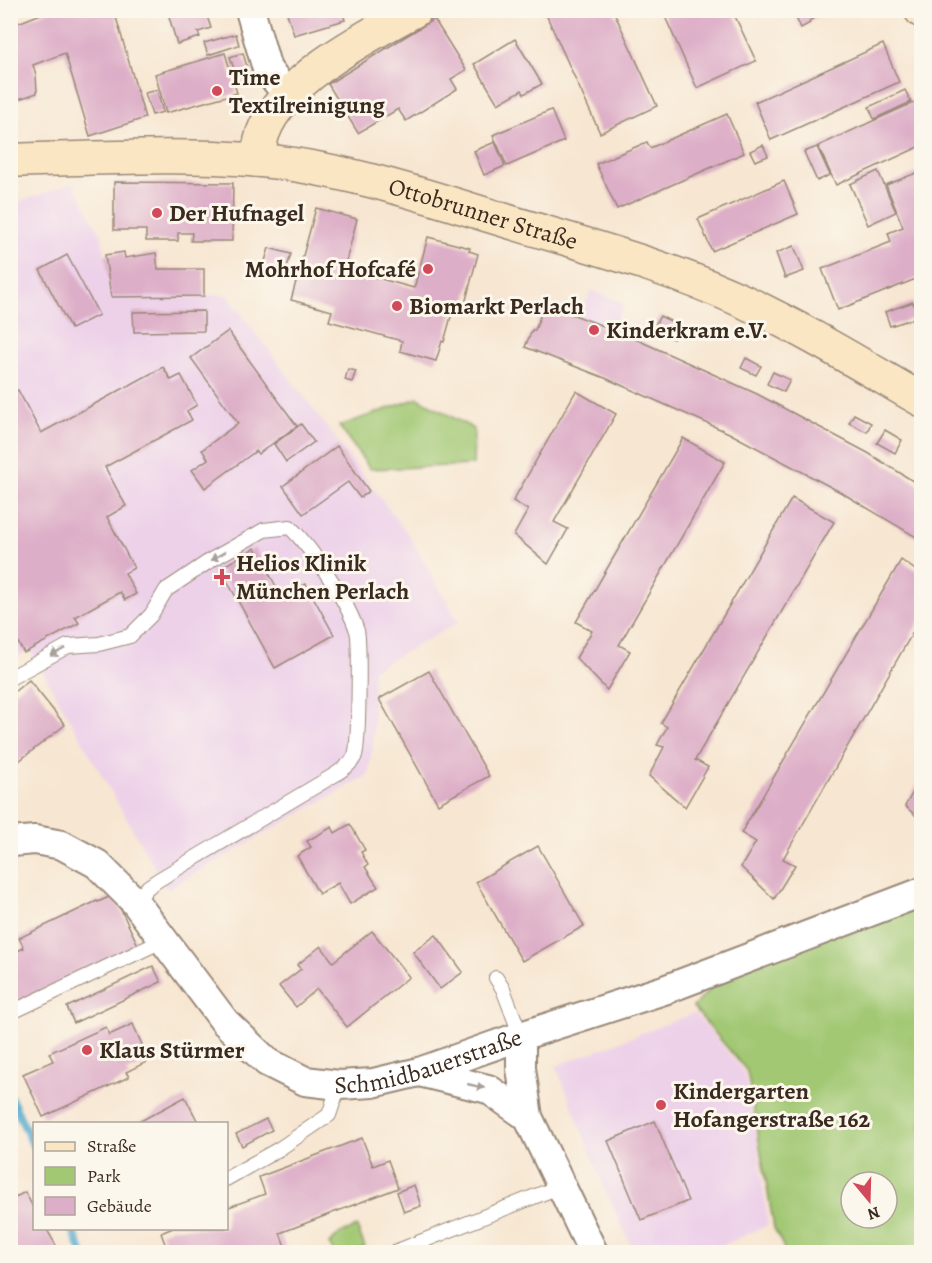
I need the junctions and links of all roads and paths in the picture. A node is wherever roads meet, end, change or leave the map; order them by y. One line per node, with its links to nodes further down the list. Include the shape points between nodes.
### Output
1 (250, 10): 3 (street, via 267,69)
2 (415, 10): 3 (main road, via 334,58)
3 (288, 96): 5 (main road, via 263,133)
4 (10, 160): 5 (main road, Ottobrunner Straße)
5 (256, 160): 6 (main road, Ottobrunner Straße, via 405,189 675,274 744,302)
6 (921, 400)
7 (10, 678): 10 (lane, one-way to 7, via 158,880 336,774 355,756 358,633 346,607 306,543 290,527 264,530 166,590 151,615 129,636 99,644 68,646)
8 (11, 841): 10 (street, Schmidbauerstraße, via 62,845 97,864)
9 (921, 892): 14 (street, Schmidbauerstraße, via 664,990)
10 (135, 902): 11 (street, Schmidbauerstraße)
11 (164, 940): 13 (lane); 16 (street, Schmidbauerstraße, via 225,1022 267,1062 305,1081)
12 (495, 978): 14 (lane)
13 (10, 1013)
14 (521, 1036): 15 (street, Schmidbauerstraße); 17 (street)
15 (419, 1072): 16 (street, Schmidbauerstraße, via 373,1083); 17 (street, one-way to 17, via 488,1089)
16 (339, 1085): 18 (lane, via 329,1115)
17 (528, 1117): 19 (street)
18 (228, 1178)
19 (561, 1186): 20 (lane); 21 (street)
20 (395, 1252)
21 (592, 1252)

